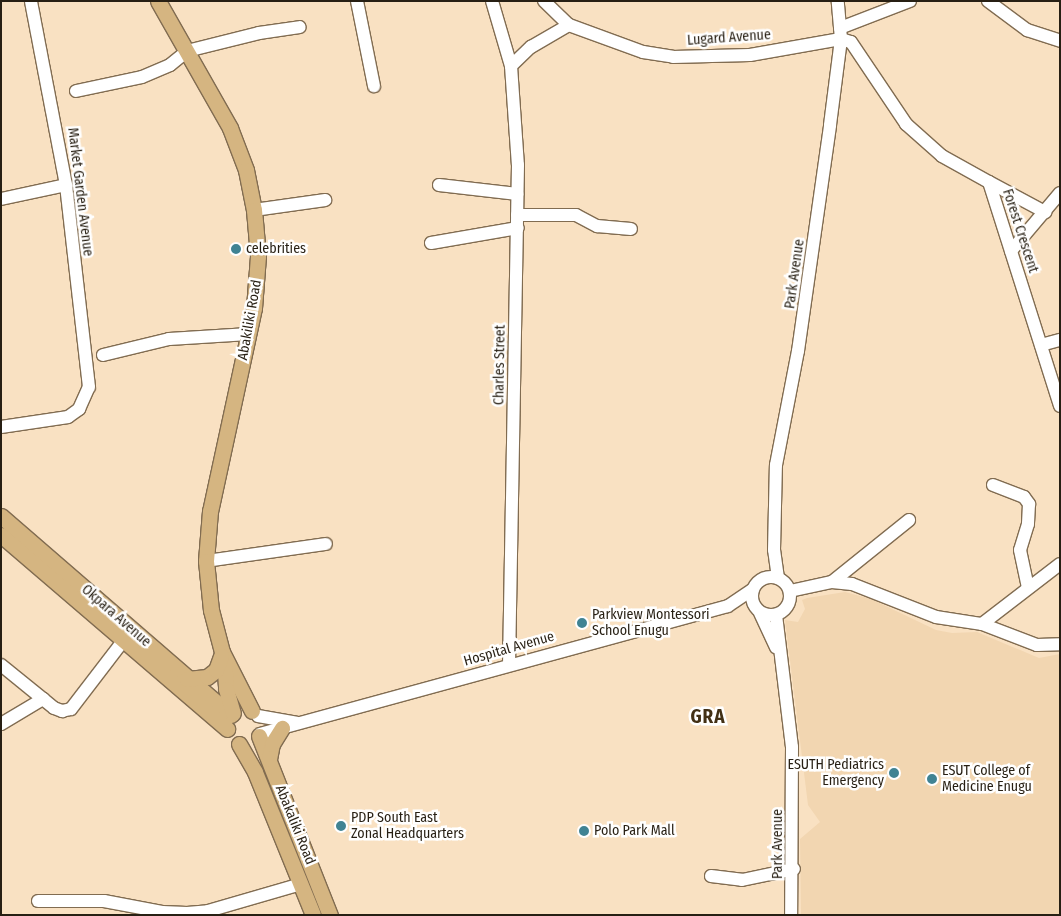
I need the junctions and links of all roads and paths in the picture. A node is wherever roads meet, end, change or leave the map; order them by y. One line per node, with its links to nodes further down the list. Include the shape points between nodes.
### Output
1 (31, 1): 18 (street, Market Garden Avenue)
2 (158, 1): 13 (main road, Abakiliki Road)
3 (357, 1): 15 (street)
4 (492, 1): 14 (street, Charles Street)
5 (544, 1): 9 (street, Lugard Avenue)
6 (838, 1): 11 (street, Park Avenue)
7 (910, 1): 11 (street, Lugard Avenue)
8 (988, 1): 12 (street, via 1027,30)
9 (569, 25): 11 (street, Lugard Avenue, via 643,52 673,57 750,55); 14 (street, via 531,47)
10 (300, 27): 13 (street, via 259,33)
11 (840, 33): 17 (street, Forest Crescent, via 856,46 906,124 942,156); 43 (street, Park Avenue, via 805,307 776,465)
12 (1060, 41)
13 (187, 51): 16 (street, via 170,65 142,77); 24 (main road, Abakiliki Road, via 238,146)
14 (510, 66): 21 (street, Charles Street)
15 (374, 86)
16 (76, 91)
17 (989, 182): 25 (street); 29 (street, Forest Crescent)
18 (66, 185): 22 (street); 35 (street, Market Garden Avenue, via 89,387 79,409 68,417)
19 (438, 186): 21 (street)
20 (1060, 193): 25 (street)
21 (517, 194): 26 (street, Charles Street)
22 (1, 199)
23 (325, 200): 24 (street)
24 (254, 210): 30 (main road, Abakiliki Road, via 258,269)
25 (1045, 212): 29 (street)
26 (517, 221): 27 (street, via 576,214 597,226); 28 (street); 58 (street, Charles Street)
27 (631, 228)
28 (430, 243)
29 (1011, 251): 32 (street, Forest Crescent)
30 (249, 334): 33 (street, via 169,339); 41 (main road, Abakiliki Road, via 210,511)
31 (1060, 340): 32 (street)
32 (1041, 345): 34 (street, Forest Crescent)
33 (103, 354)
34 (1060, 406)
35 (1, 427)
36 (993, 485): 45 (street, via 1024,497 1029,504 1030,513 1020,550)
37 (1, 516): 49 (main road, Okpara Avenue)
38 (909, 520): 44 (street)
39 (1, 535): 49 (main road, Okpara Avenue)
40 (326, 544): 41 (street)
41 (206, 561): 55 (main road, Abakiliki Road, via 211,610)
42 (1060, 564): 45 (street)
43 (772, 578): 46 (street); 47 (street)
44 (832, 582): 47 (street); 52 (street, via 866,588 936,617)
45 (1028, 586): 52 (street)
46 (753, 589): 48 (street); 50 (street, via 752,601)
47 (790, 591): 51 (street, via 787,607)
48 (728, 606): 50 (street); 58 (street, Hospital Avenue)
49 (99, 610): 53 (main road, Okpara Avenue); 59 (main road, Okpara Avenue)
50 (758, 611): 51 (street); 56 (street)
51 (776, 615): 56 (street)
52 (982, 624): 54 (street, via 1028,643)
53 (124, 640): 60 (street, via 70,709 62,711); 66 (main road, Okpara Avenue)
54 (1060, 644)
55 (223, 654): 59 (main road, via 210,675 203,679); 61 (main road); 62 (main road)
56 (778, 655): 70 (street, Park Avenue, via 792,747)
57 (1, 665): 60 (street)
58 (509, 665): 63 (street, Hospital Avenue)
59 (187, 679): 61 (main road, Okpara Avenue)
60 (43, 699): 64 (street)
61 (232, 714): 62 (main road, via 244,709); 66 (main road)
62 (255, 714): 63 (street); 67 (main road)
63 (299, 723): 65 (street, Hospital Avenue)
64 (1, 724)
65 (282, 728): 67 (street, Hospital Avenue); 69 (main road, via 272,744)
66 (227, 729): 68 (main road, via 230,737)
67 (259, 735): 68 (main road, via 252,742); 69 (main road, Abakaliki Road)
68 (239, 744): 72 (main road, Abakaliki Road, via 255,772)
69 (269, 759): 75 (main road, Abakaliki Road)
70 (794, 869): 71 (street, via 742,880); 76 (street, Park Avenue)
71 (712, 876)
72 (302, 884): 73 (street, via 208,911 187,913 162,912 104,901); 74 (main road, Abakaliki Road)
73 (38, 901)
74 (313, 915)
75 (330, 915)
76 (791, 915)

